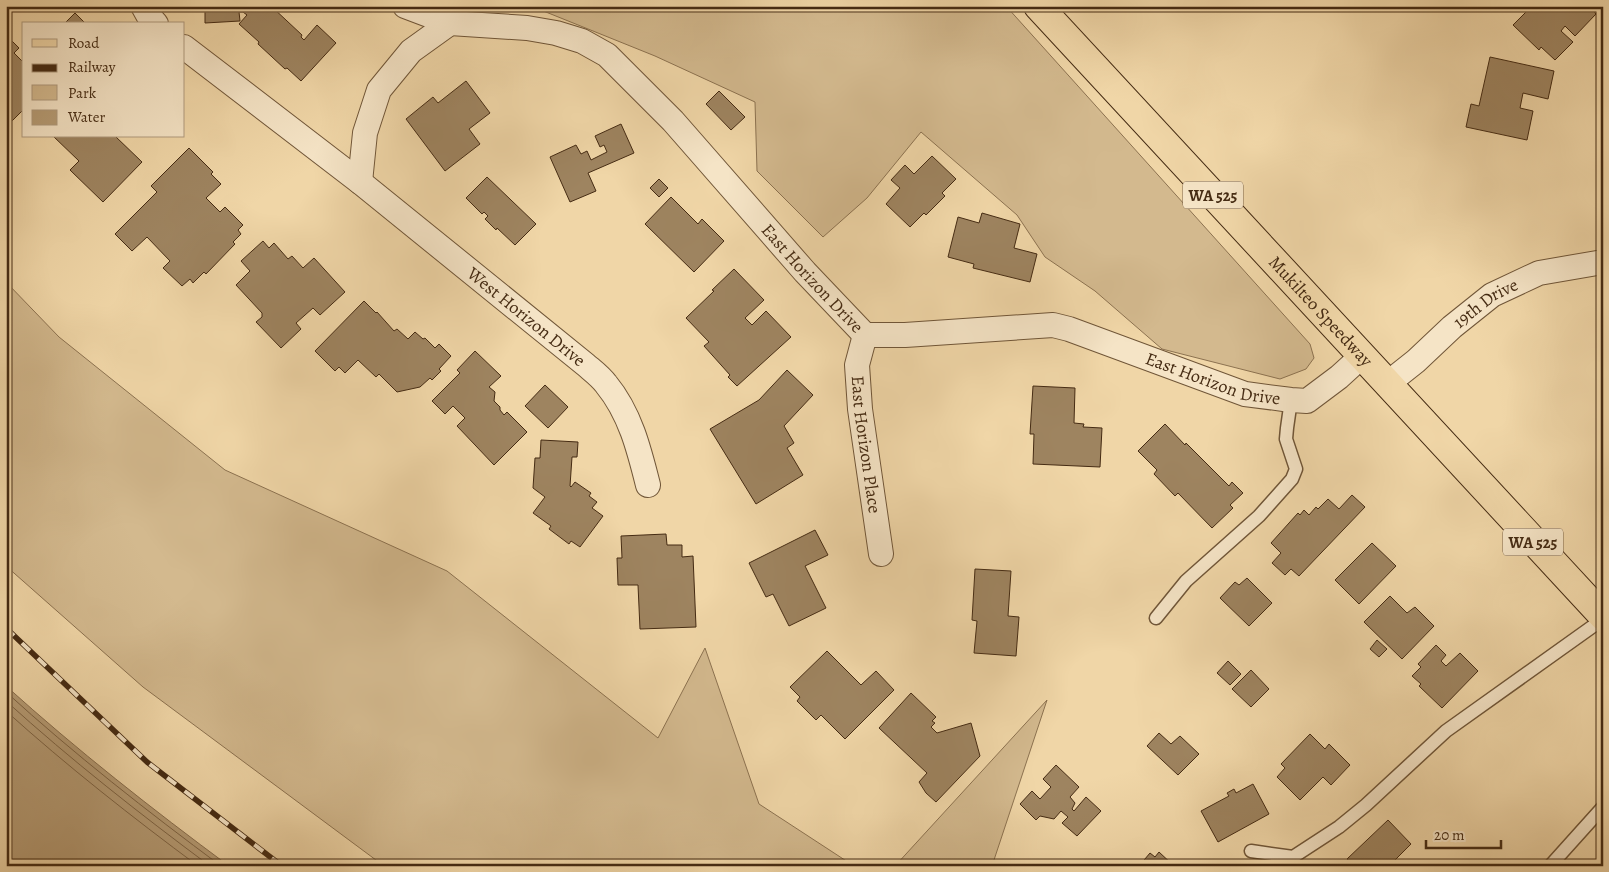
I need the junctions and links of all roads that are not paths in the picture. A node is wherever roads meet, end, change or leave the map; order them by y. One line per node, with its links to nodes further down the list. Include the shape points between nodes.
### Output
1 (143, 6): 4 (street)
2 (405, 6): 5 (street, East Horizon Drive)
3 (1038, 6): 10 (main road, Mukilteo Speedway / WA 525)
4 (154, 22)
5 (450, 23): 7 (street, via 411,51 379,90 365,134); 9 (street, East Horizon Drive, via 556,33 607,55 673,121 805,272)
6 (185, 48): 7 (street, West Horizon Drive)
7 (360, 182): 13 (street, West Horizon Drive, via 605,382 629,420)
8 (1603, 262): 11 (street, 19th Drive, via 1539,273 1492,295)
9 (865, 335): 12 (street, East Horizon Drive, via 1053,325 1245,394); 14 (street, East Horizon Place, via 857,365 860,409)
10 (1362, 356): 11 (main road, Mukilteo Speedway / WA 525); 12 (street, East Horizon Drive, via 1307,401)
11 (1387, 384): 16 (main road, Mukilteo Speedway / WA 525)
12 (1292, 400): 15 (lane, via 1286,439 1296,469 1292,479 1259,516 1186,581)
13 (648, 485)
14 (881, 554)
15 (1156, 618)
16 (1603, 618): 18 (lane, via 1446,731 1339,827 1293,857)
17 (1603, 807): 19 (lane)
18 (1251, 851)
19 (1550, 866)

